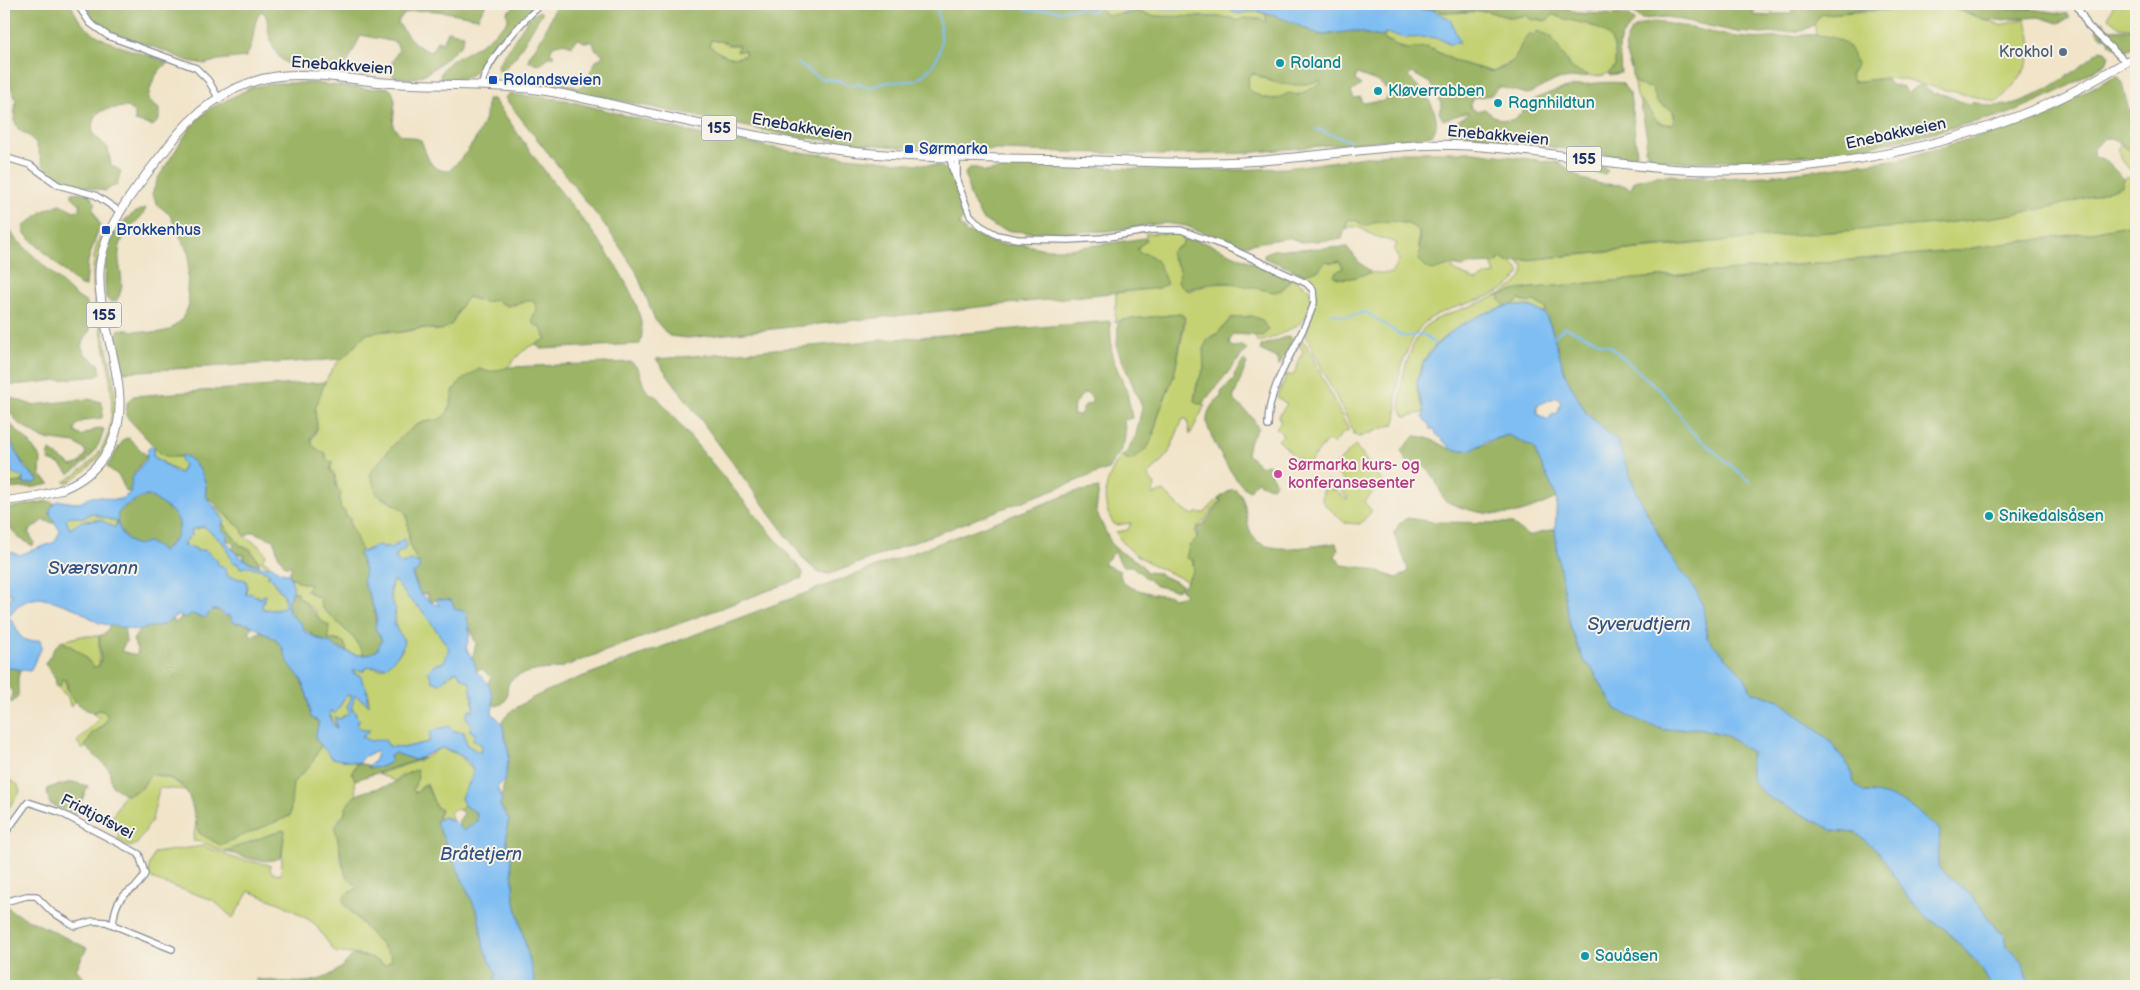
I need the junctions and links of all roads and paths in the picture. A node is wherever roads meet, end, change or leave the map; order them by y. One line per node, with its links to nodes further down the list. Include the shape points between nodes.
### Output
1 (77, 4): 7 (street, via 90,23 108,36 196,68)
2 (542, 4): 6 (street, via 514,32 486,73)
3 (2076, 4): 5 (street, via 2085,22)
4 (2136, 56): 5 (main road, Enebakkveien / 155)
5 (2123, 64): 8 (main road, Enebakkveien / 155, via 2050,102 1973,131 1879,154 1766,168 1675,169 1450,145 1404,146 1277,160 1214,163)
6 (482, 85): 7 (main road, Enebakkveien / 155, via 404,84 294,75 254,82); 8 (main road, Enebakkveien / 155, via 552,92 829,148)
7 (218, 97): 10 (main road, Enebakkveien / 155, via 178,133)
8 (954, 157): 11 (street, via 964,202 973,218 997,235 1069,240 1152,230 1181,230 1306,283 1312,290 1314,304 1276,392)
9 (4, 158): 10 (street, via 30,165 58,185 95,195)
10 (121, 212): 12 (main road, Enebakkveien / 155, via 107,237 100,274 101,300 119,394 119,417 114,438 98,465 72,485 44,495)
11 (1268, 426)
12 (4, 500)
13 (4, 835): 15 (street, Fridtjofsvei, via 28,802 73,818 139,854 144,865 144,877 122,896)
14 (4, 902): 15 (street, via 32,895 75,926 97,921)
15 (113, 925): 16 (street)
16 (172, 949)

